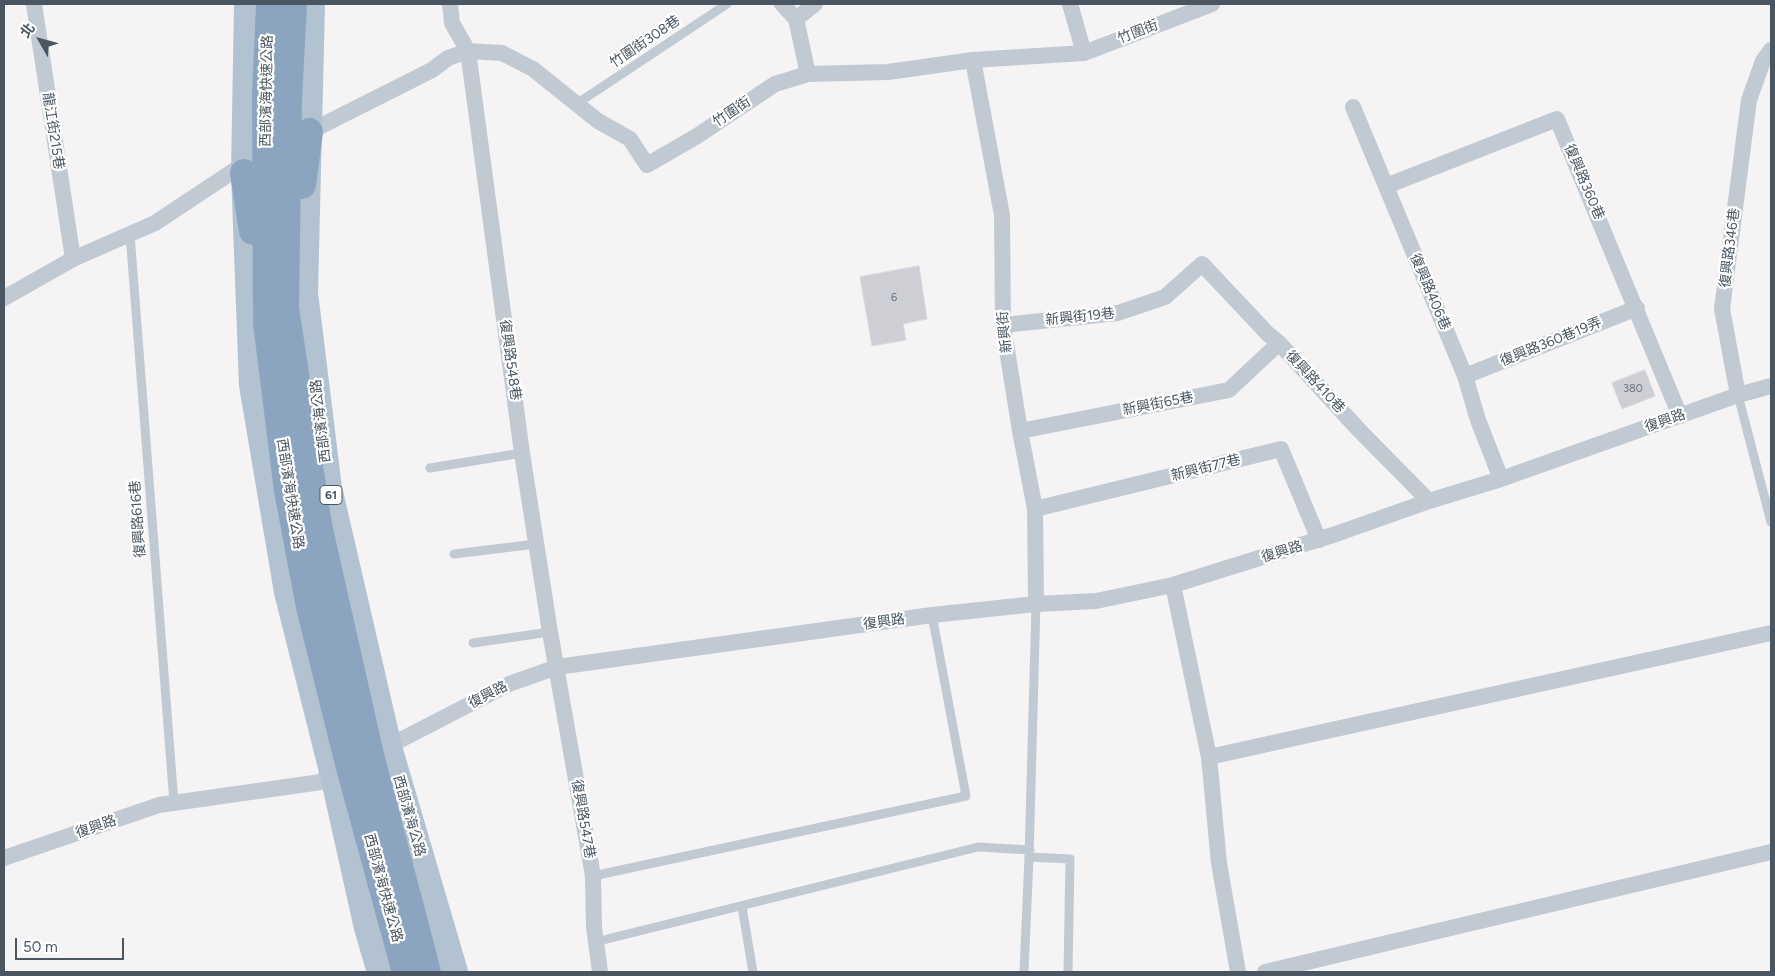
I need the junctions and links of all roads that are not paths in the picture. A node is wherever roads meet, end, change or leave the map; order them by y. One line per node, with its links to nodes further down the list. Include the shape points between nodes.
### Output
1 (34, 4): 24 (street, 龍江街215巷)
2 (247, 4): 21 (main road, 西部濱海公路 / 61)
3 (270, 4): 28 (highway, 西部濱海快速公路 / 61, via 266,95)
4 (292, 4): 28 (highway, 西部濱海快速公路 / 61)
5 (312, 4): 20 (main road, 西部濱海公路 / 61)
6 (450, 4): 14 (street, via 452,23)
7 (727, 4): 18 (lane, 竹圍街308巷)
8 (782, 4): 12 (street)
9 (816, 4): 12 (street)
10 (1070, 4): 15 (street)
11 (1212, 4): 15 (street, 竹圍街)
12 (796, 19): 17 (street)
13 (1771, 50): 33 (street, 復興路346巷, via 1763,61 1749,100 1722,309)
14 (468, 51): 18 (street, 竹圍街, via 502,53 533,69); 20 (street, 竹圍街, via 448,58 432,70); 36 (street, 復興路548巷)
15 (1084, 53): 16 (street, 竹圍街)
16 (972, 60): 17 (street, 竹圍街, via 888,72); 29 (street, 新興街, via 1002,216)
17 (808, 74): 18 (street, 竹圍街, via 774,84 647,165 630,138 598,121)
18 (578, 103)
19 (1352, 107): 22 (street, 復興路406巷)
20 (309, 132): 28 (highway); 53 (main road, 西部濱海公路 / 61, via 305,293)
21 (244, 169): 23 (street, via 155,224); 28 (highway); 53 (main road, 西部濱海公路 / 61, via 252,384 287,592)
22 (1386, 186): 27 (street, 復興路360巷, via 1557,119); 31 (street, 復興路406巷)
23 (130, 234): 24 (street); 54 (lane, 復興路616巷)
24 (73, 259): 26 (street)
25 (1202, 264): 29 (street, 新興街19巷, via 1165,297 1118,314); 30 (street, 復興路410巷)
26 (4, 298)
27 (1637, 308): 31 (street, 復興路360巷19弄); 34 (street, 復興路360巷)
28 (276, 315): 53 (highway, 西部濱海快速公路 / 61)
29 (1002, 326): 35 (street, 新興街)
30 (1279, 343): 35 (street, 新興街65巷, via 1229,390); 39 (street, 復興路410巷)
31 (1465, 376): 38 (street, 復興路406巷)
32 (1771, 386): 33 (street, 復興路)
33 (1738, 395): 34 (street, 復興路); 41 (lane)
34 (1680, 416): 38 (street, 復興路)
35 (1020, 431): 40 (street, 新興街)
36 (522, 453): 37 (lane); 43 (street, 復興路548巷)
37 (430, 468)
38 (1501, 479): 39 (street, 復興路)
39 (1429, 501): 42 (street, 復興路)
40 (1036, 509): 42 (street, 新興街77巷, via 1281,449); 46 (street, 新興街)
41 (1771, 522)
42 (1319, 540): 45 (street, 復興路)
43 (536, 544): 44 (lane); 48 (street, 復興路548巷)
44 (454, 554)
45 (1173, 585): 46 (street, 復興路, via 1096,601); 52 (street)
46 (1036, 604): 47 (street, 復興路); 56 (lane)
47 (932, 615): 51 (street, 復興路); 58 (lane, via 966,796)
48 (550, 632): 50 (lane); 51 (street, 復興路548巷)
49 (1771, 633): 52 (street)
50 (473, 643)
51 (557, 668): 53 (street, 復興路, via 509,684); 58 (street, 復興路547巷)
52 (1209, 757): 69 (street, via 1219,863)
53 (360, 759): 54 (street, 復興路, via 321,782); 61 (main road, 西部濱海公路 / 61, via 367,928); 62 (highway, 西部濱海快速公路 / 61); 63 (highway, 西部濱海快速公路 / 61); 64 (main road, 西部濱海公路 / 61)
54 (174, 803): 57 (street, 復興路)
55 (1771, 852): 70 (street)
56 (1030, 853): 59 (lane, via 978,847); 67 (lane); 68 (lane, via 1070,859)
57 (4, 858)
58 (593, 876): 60 (street, 復興路547巷)
59 (742, 906): 60 (lane); 66 (lane)
60 (595, 942): 65 (street, 復興路547巷)
61 (380, 972)
62 (406, 972)
63 (427, 972)
64 (455, 972)
65 (600, 972)
66 (753, 972)
67 (1024, 972)
68 (1068, 972)
69 (1238, 972)
70 (1265, 972)

